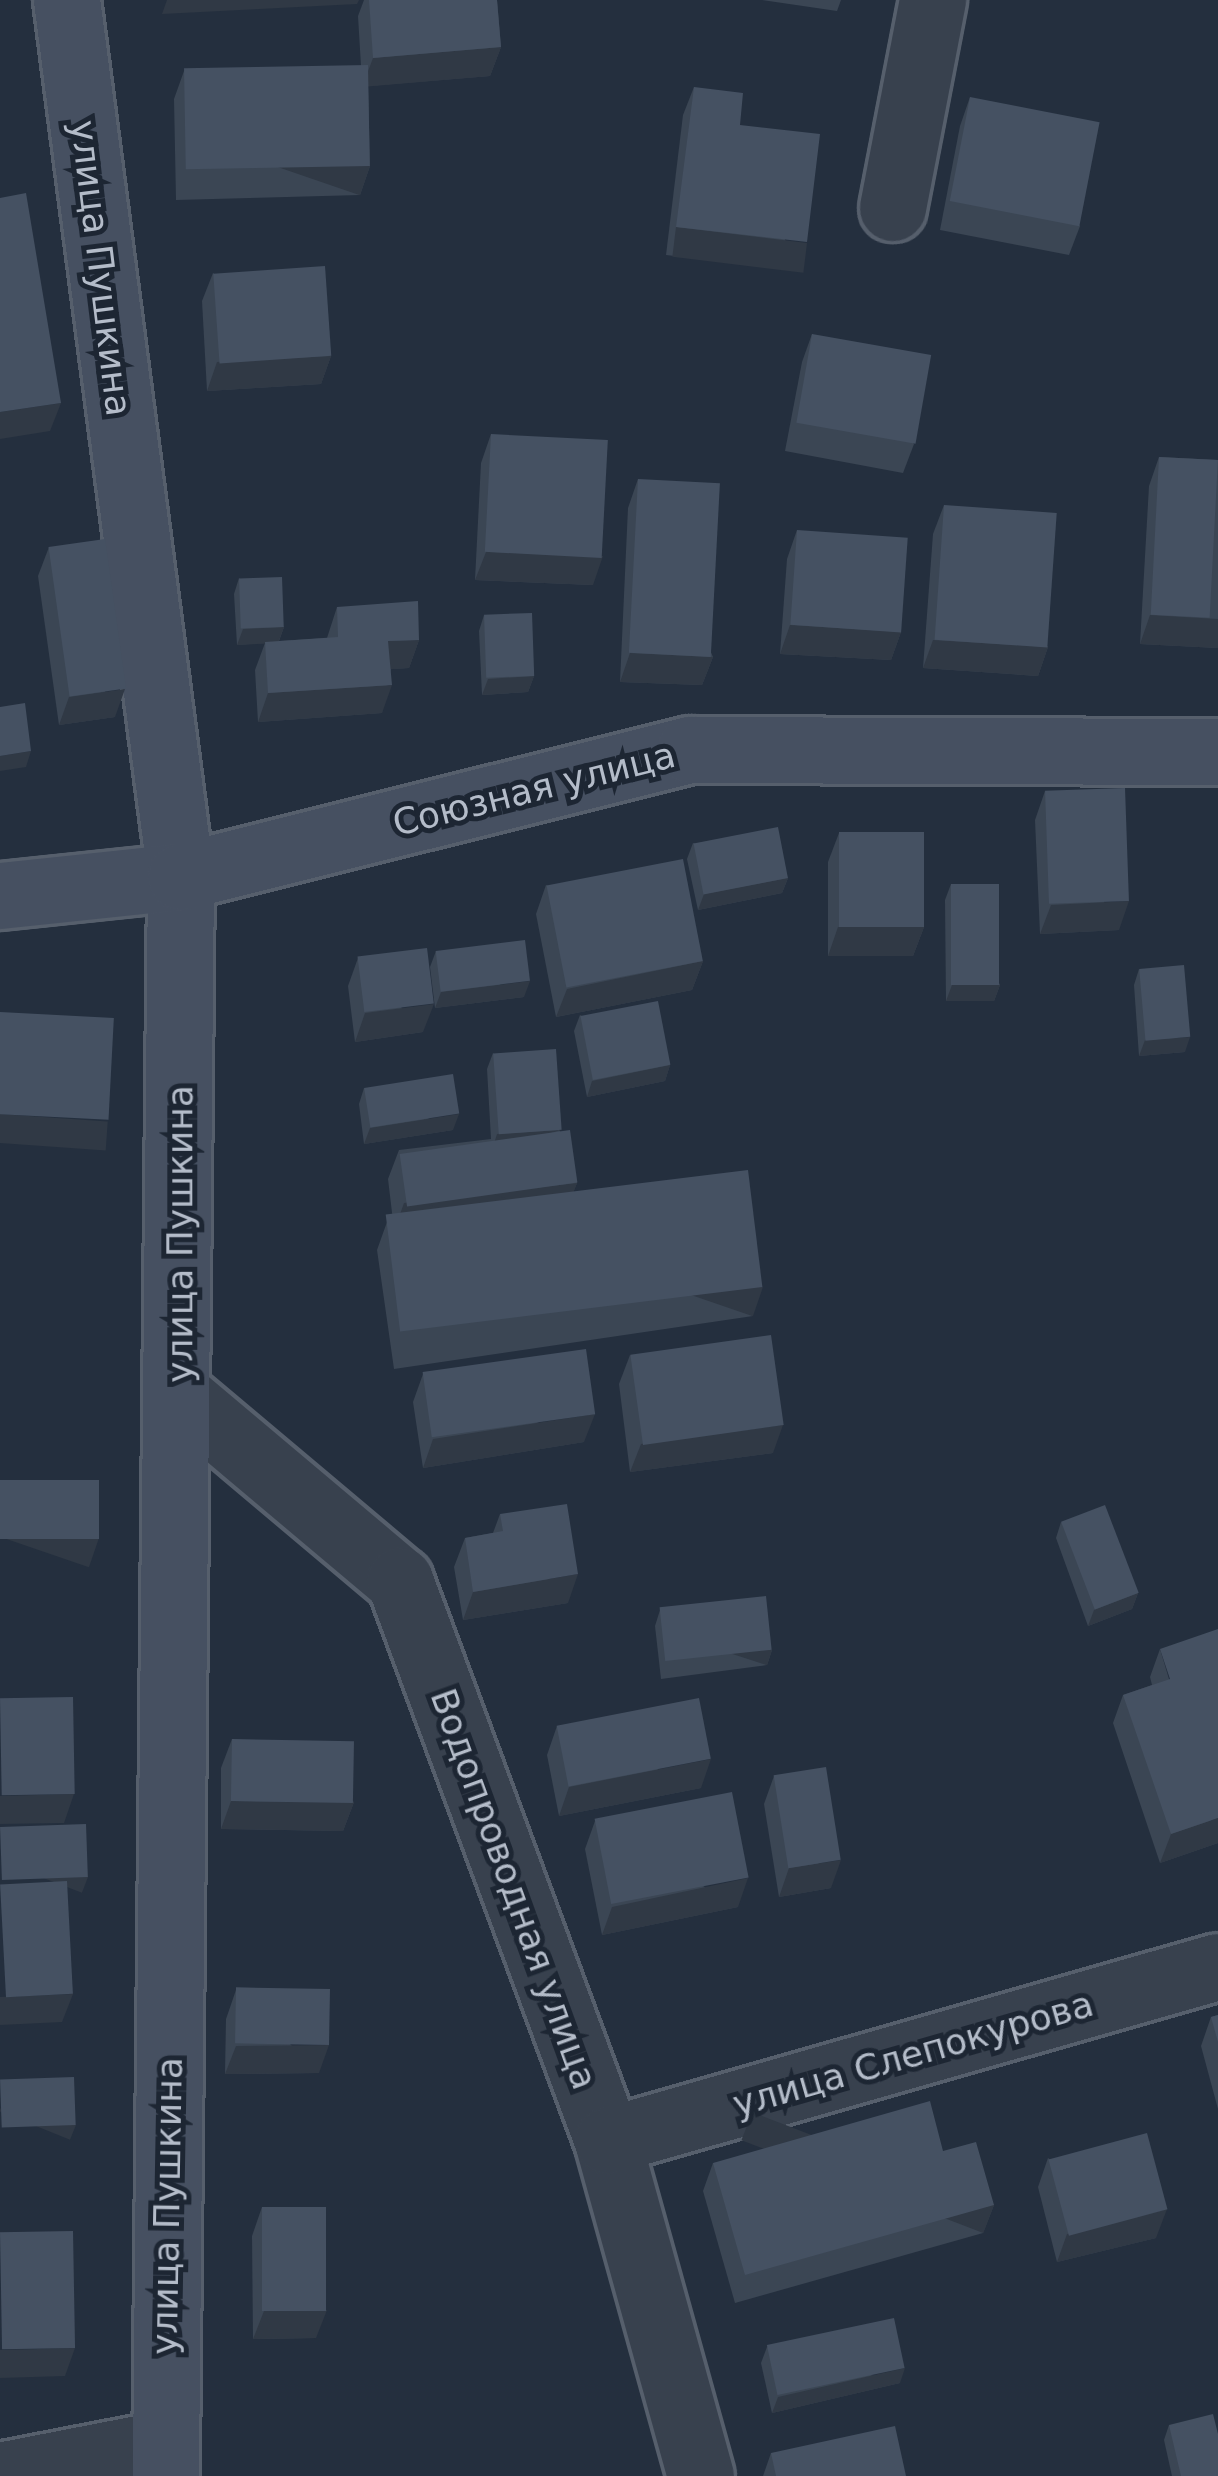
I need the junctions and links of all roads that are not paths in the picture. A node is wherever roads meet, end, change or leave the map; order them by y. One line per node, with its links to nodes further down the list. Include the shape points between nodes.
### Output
1 (67, 0): 5 (street, улица Пушкина)
2 (933, 0): 3 (street)
3 (893, 208)
4 (1218, 752): 5 (street, Союзная улица, via 690,750)
5 (181, 878): 6 (street, Союзная улица); 7 (street, улица Пушкина)
6 (0, 896)
7 (179, 1395): 9 (street, Водопроводная улица, via 400,1581); 10 (street, улица Пушкина)
8 (1218, 1967): 9 (street, улица Слепокурова)
9 (608, 2140): 12 (street, Водопроводная улица)
10 (165, 2460): 11 (street)
11 (0, 2476)
12 (701, 2476)

